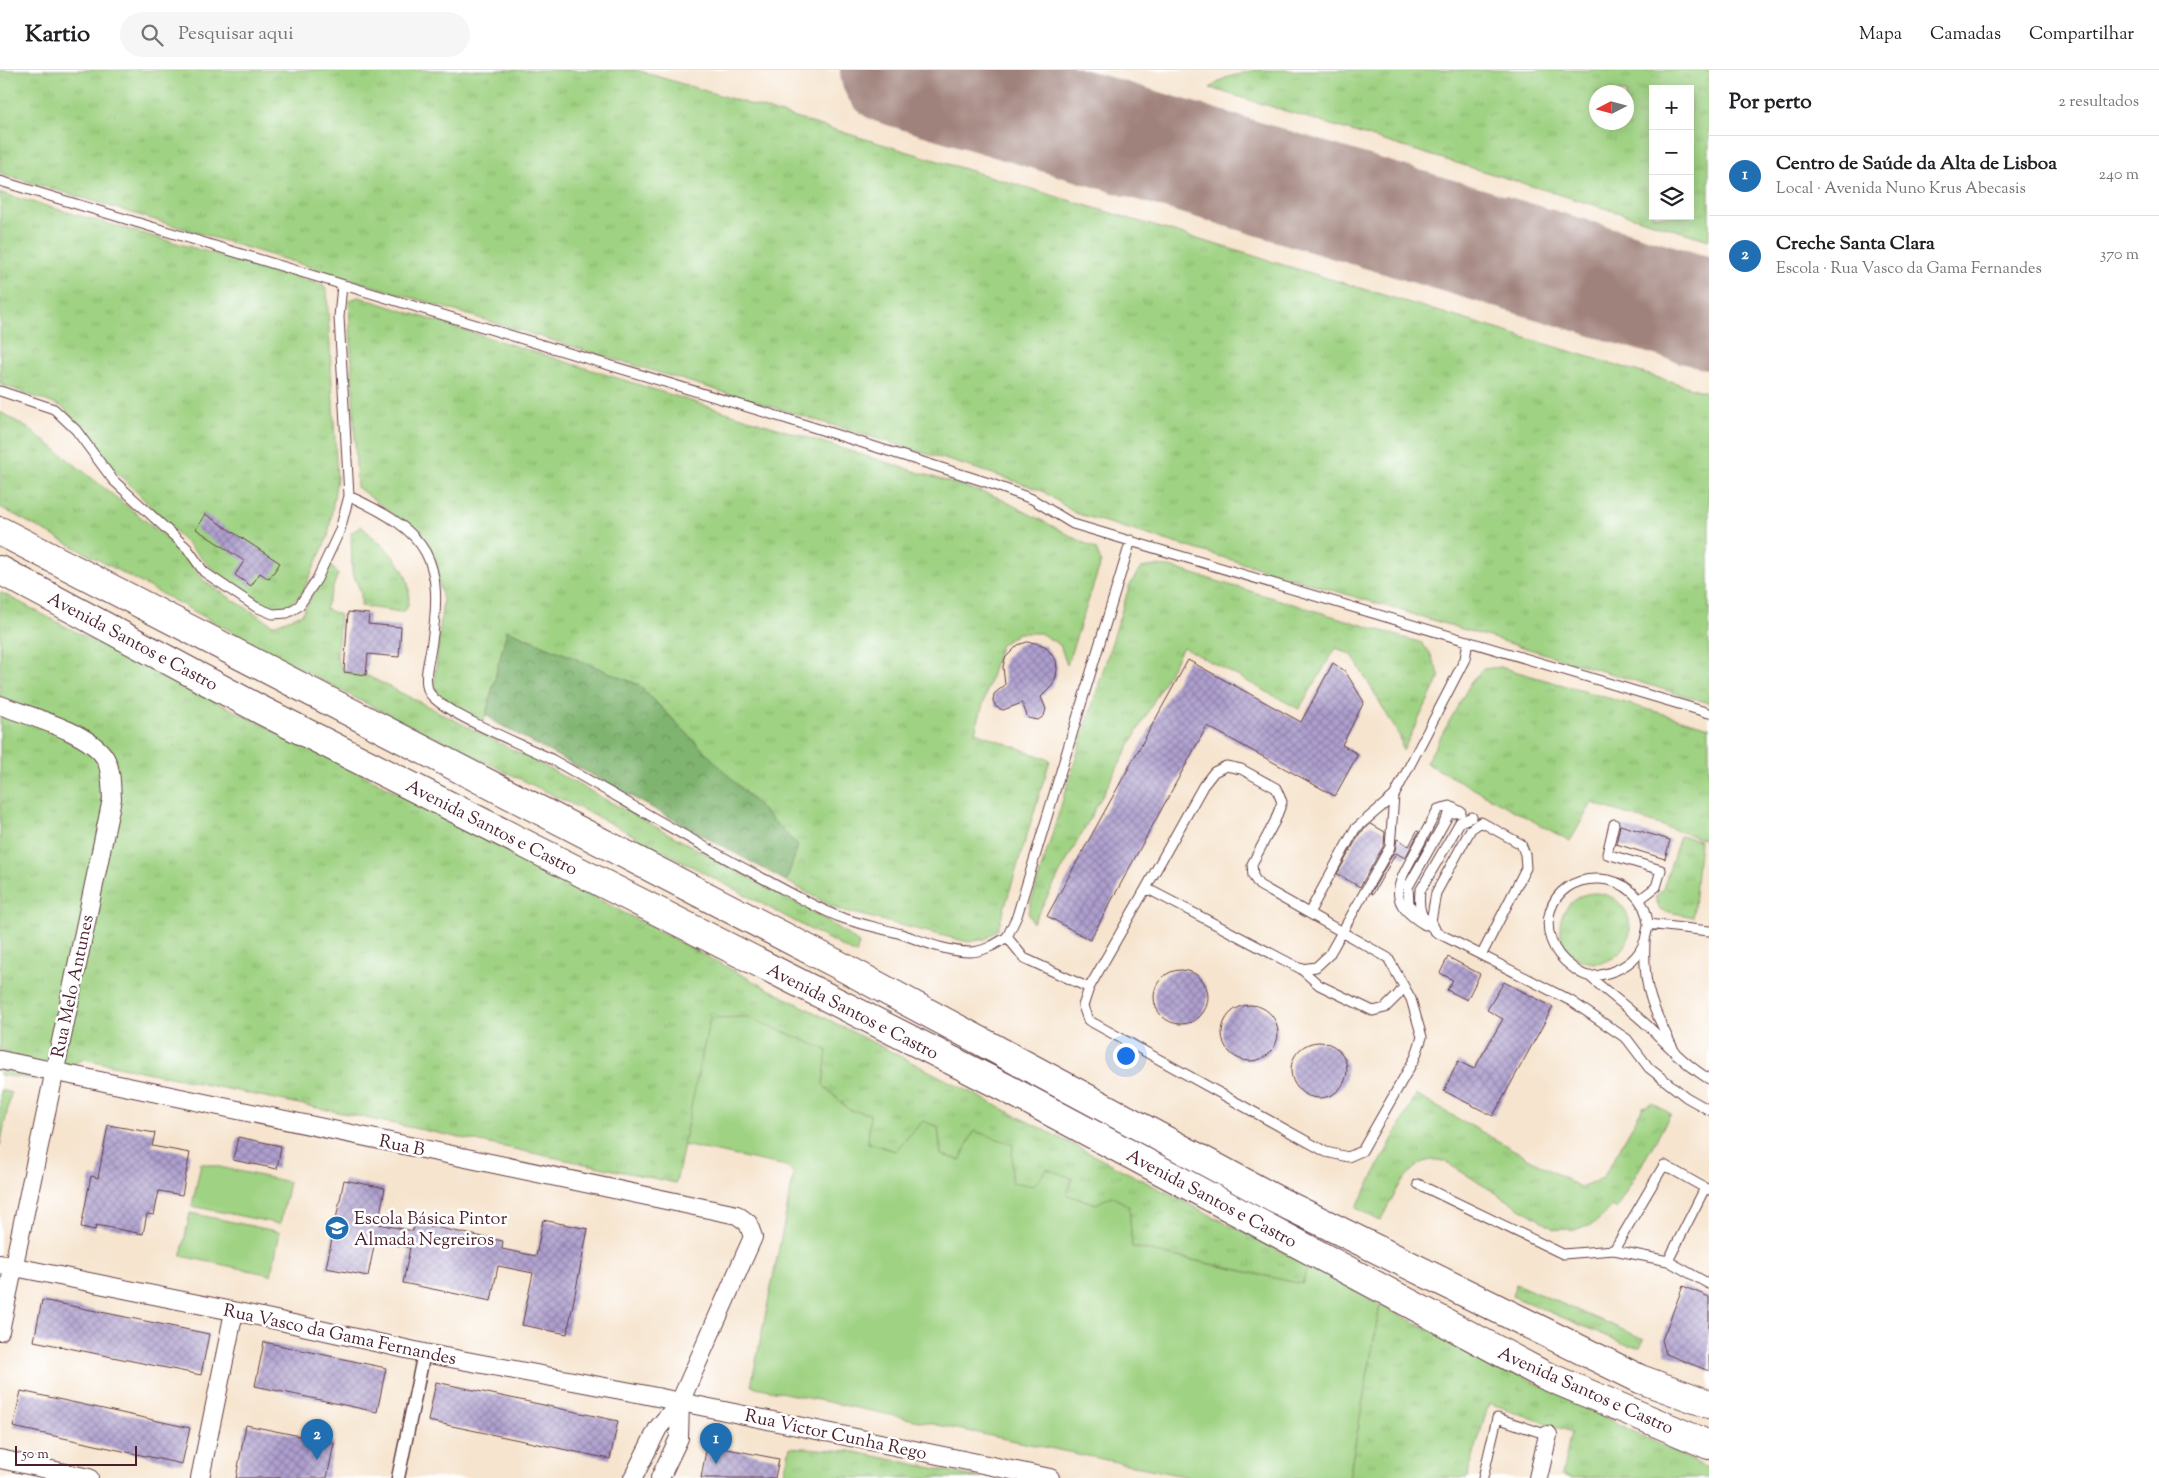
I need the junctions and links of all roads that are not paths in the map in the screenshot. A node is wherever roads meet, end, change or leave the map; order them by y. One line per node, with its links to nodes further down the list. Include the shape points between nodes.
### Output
1 (0, 180): 2 (lane)
2 (342, 285): 4 (lane, via 339,317); 6 (lane, via 989,482 1032,499 1073,524)
3 (0, 391): 4 (lane, via 54,409 76,430 113,480 187,548 204,572 256,608 273,614 287,613 298,606 317,579 340,530)
4 (348, 496): 22 (lane, via 380,510 406,527 426,550 434,574 436,603 426,673 428,691 439,703 551,759 709,851 837,916 970,952 992,947)
5 (0, 532): 44 (main road, Avenida Santos e Castro, via 837,964 1274,1200 1640,1378)
6 (1131, 540): 8 (lane); 22 (lane, via 1017,916)
7 (0, 570): 46 (main road, Avenida Santos e Castro, via 261,710 1004,1087 1542,1374)
8 (1468, 641): 10 (lane); 11 (lane, via 1465,659)
9 (0, 705): 31 (street, Rua Melo Antunes, via 78,734 105,758 110,776 112,799)
10 (1709, 713)
11 (1394, 796): 17 (lane, via 1355,829); 20 (lane, via 1390,846)
12 (1472, 817): 13 (lane); 21 (lane, via 1460,822 1420,891 1422,918); 21 (lane, via 1461,812 1449,814 1408,887 1409,903 1417,920)
13 (1481, 822): 21 (lane, via 1471,829 1436,893 1431,921); 24 (lane, via 1521,844 1526,868)
14 (1614, 824): 16 (lane, via 1606,854 1660,870 1656,887)
15 (1146, 888): 17 (lane, via 1203,786 1214,772 1226,766 1241,769 1276,788 1282,802 1252,864 1253,876 1259,885); 25 (lane); 28 (lane)
16 (1639, 900): 18 (lane); 26 (lane, via 1625,886 1610,879 1590,878 1562,891 1555,901 1548,925 1550,942 1561,959)
17 (1309, 913): 20 (lane)
18 (1648, 924): 19 (lane); 23 (lane)
19 (1709, 931)
20 (1343, 932): 25 (lane, via 1329,955 1316,967); 27 (lane, via 1388,958)
21 (1436, 932): 24 (lane)
22 (1007, 938): 28 (lane, via 1024,958)
23 (1645, 940): 26 (lane, via 1640,953 1630,963); 29 (lane, via 1645,968 1651,999)
24 (1482, 954): 33 (lane, via 1571,1001 1627,1039 1649,1068 1686,1097)
25 (1301, 969): 27 (lane, via 1319,985 1373,1011 1385,1008)
26 (1589, 976): 29 (lane)
27 (1404, 986): 28 (lane, via 1422,1037 1415,1058 1362,1151 1348,1157 1326,1152 1088,1020 1083,1006)
28 (1089, 988)
29 (1676, 1054): 32 (lane)
30 (0, 1060): 31 (street, Rua B)
31 (54, 1071): 38 (street, Rua Melo Antunes); 43 (street, Rua B, via 737,1216 748,1222 753,1237)
32 (1709, 1079)
33 (1709, 1110)
34 (1418, 1184): 36 (lane, via 1563,1254)
35 (1707, 1189): 36 (lane, via 1664,1165); 37 (lane)
36 (1614, 1250): 37 (lane)
37 (1668, 1261): 39 (lane)
38 (7, 1266): 40 (street, Rua Vasco da Gama Fernandes); 41 (street, Rua Melo Antunes)
39 (1709, 1284)
40 (234, 1312): 42 (street, Rua Vasco da Gama Fernandes); 49 (street)
41 (0, 1331)
42 (424, 1353): 43 (street, Rua Vasco da Gama Fernandes); 50 (street)
43 (680, 1402): 51 (street, via 658,1428); 52 (street, via 679,1438); 53 (street, Rua Victor Cunha Rego)
44 (1709, 1404)
45 (1548, 1435): 54 (lane, via 1496,1418); 55 (street)
46 (1709, 1445)
47 (0, 1459): 48 (street)
48 (89, 1478)
49 (200, 1478)
50 (398, 1478)
51 (633, 1478)
52 (660, 1478)
53 (1050, 1478)
54 (1483, 1478)
55 (1538, 1478)

